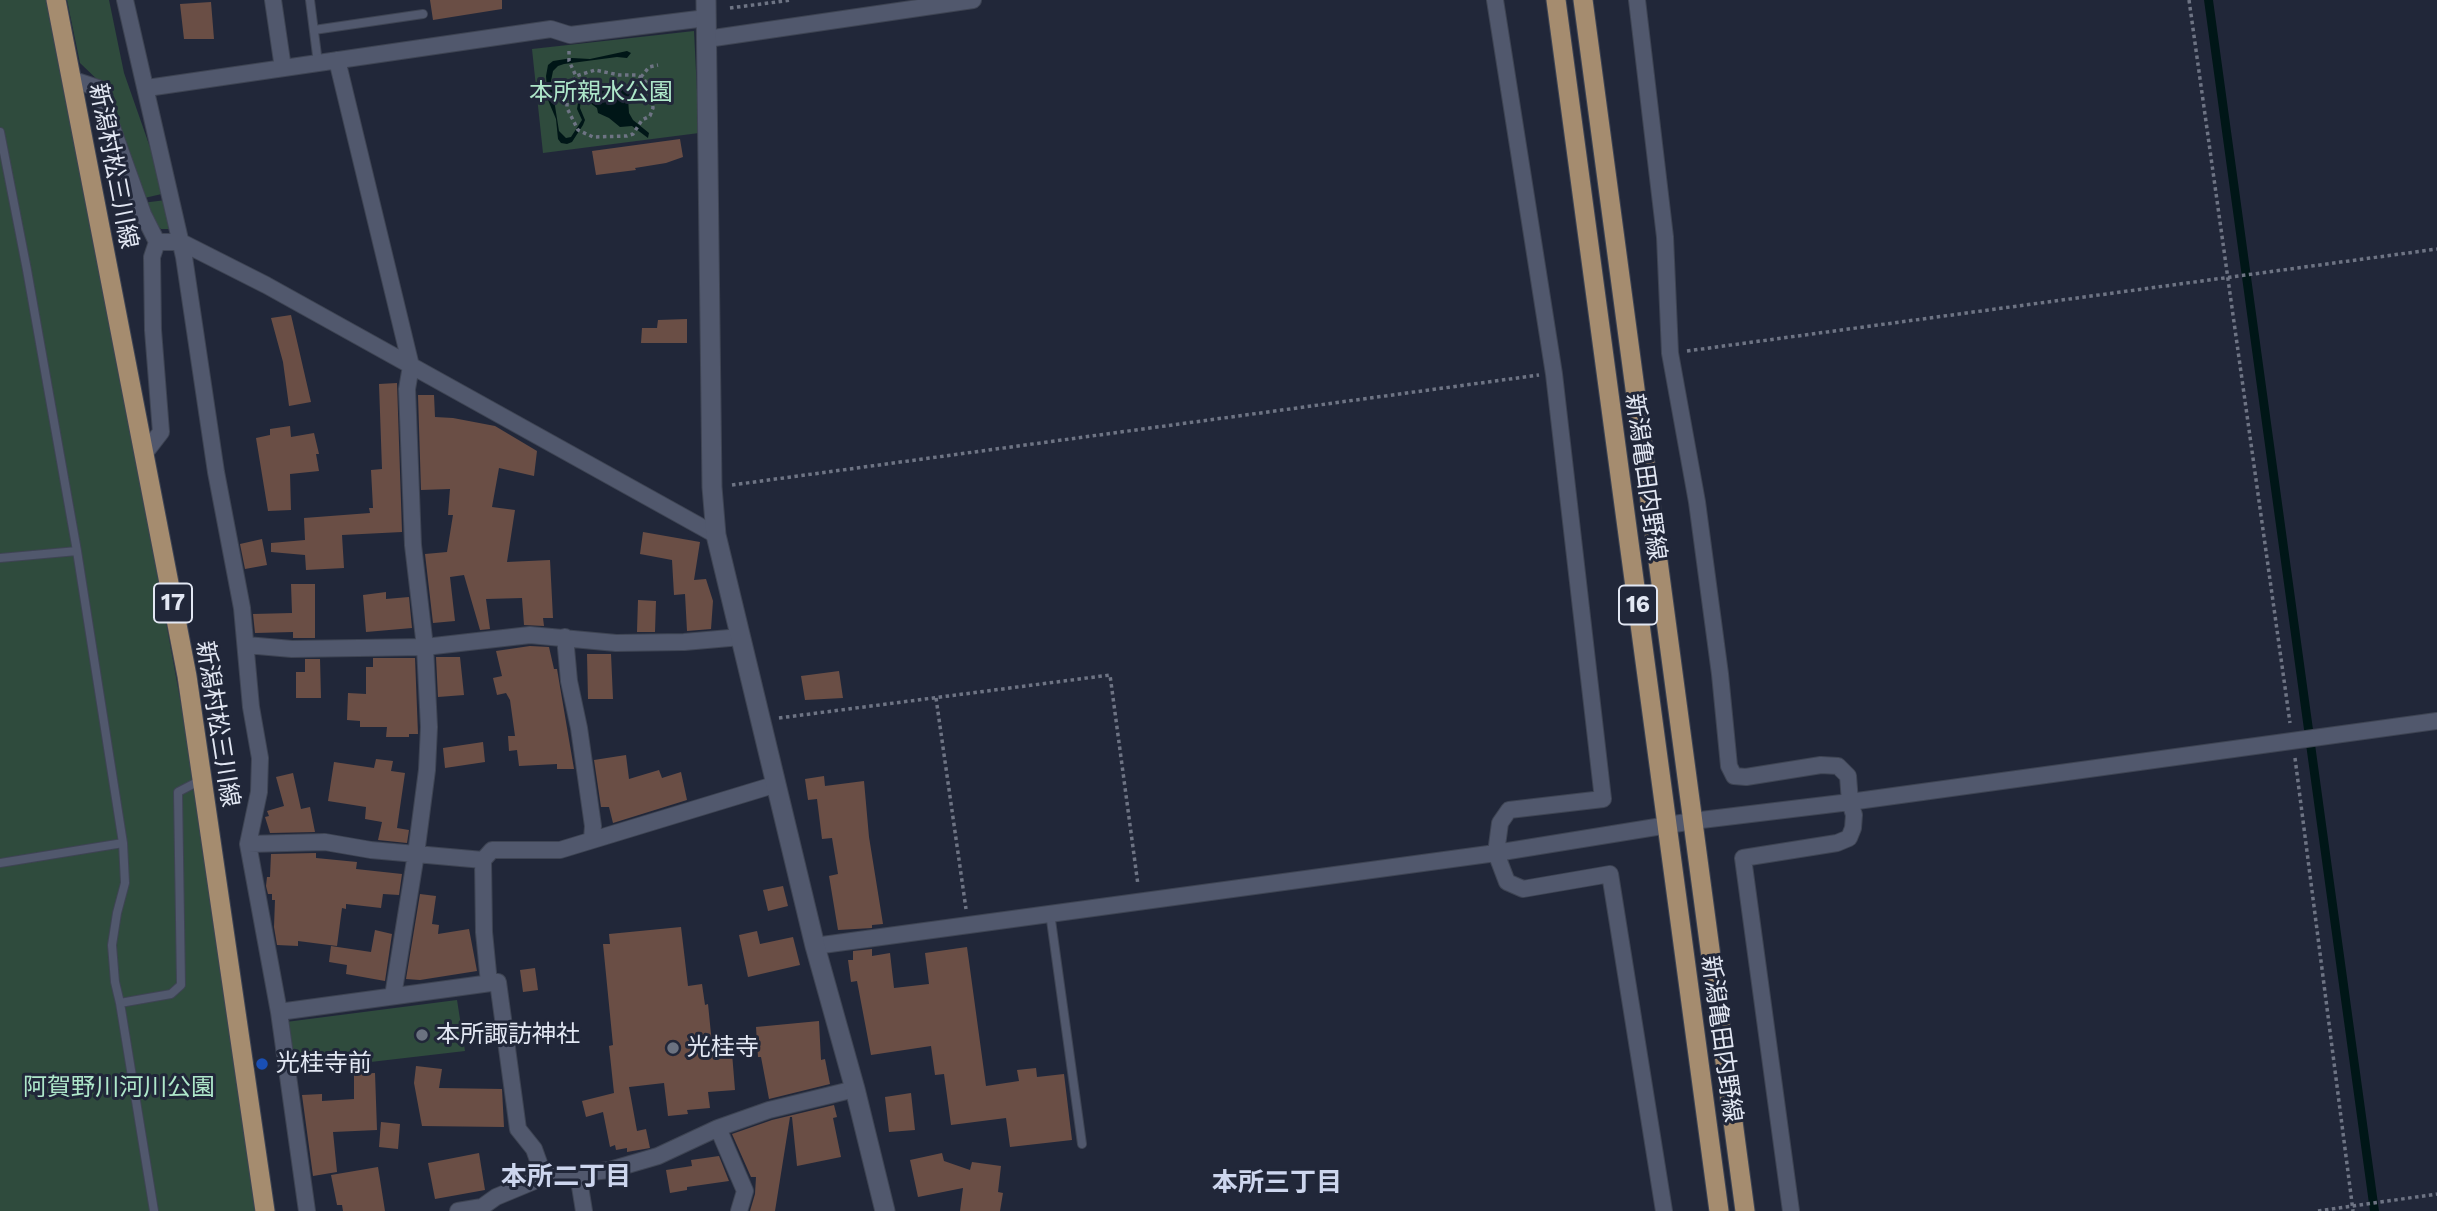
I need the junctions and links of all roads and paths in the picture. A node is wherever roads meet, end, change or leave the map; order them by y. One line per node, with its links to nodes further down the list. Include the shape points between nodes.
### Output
1 (56, 0): 24 (main road, 新潟村松三川線 / 17)
2 (125, 0): 25 (street)
3 (273, 0): 21 (street)
4 (310, 0): 15 (lane)
5 (792, 0): 12 (path)
6 (973, 0): 17 (street)
7 (1495, 0): 33 (street)
8 (1556, 0): 51 (main road, 新潟亀田内野線 / 16)
9 (1583, 0): 50 (main road, 新潟亀田内野線 / 16)
10 (1637, 0): 31 (street, via 1665,237)
11 (2189, 0): 30 (path)
12 (730, 8)
13 (706, 9): 16 (street); 17 (street)
14 (423, 14): 15 (lane)
15 (314, 30): 19 (lane)
16 (570, 34): 18 (street, via 551,29); 22 (path, via 569,61)
17 (707, 39): 35 (street)
18 (337, 60): 19 (street); 32 (street)
19 (318, 63): 21 (street)
20 (658, 65): 23 (path, via 649,67)
21 (283, 68): 25 (street)
22 (576, 76): 23 (path, via 595,70); 23 (path, via 567,92 572,121 578,130 605,138 633,134 650,116 650,89)
23 (641, 77)
24 (71, 79): 27 (street, via 97,89); 34 (main road, 新潟村松三川線 / 17)
25 (147, 88): 28 (street)
26 (0, 132): 37 (lane)
27 (157, 242): 28 (street); 34 (street, via 152,257 153,330 161,432)
28 (181, 242): 32 (street); 41 (street)
29 (2437, 249): 30 (path)
30 (2227, 278): 31 (path); 46 (path)
31 (1670, 353): 49 (street, via 1697,502 1729,766 1734,776 1746,777 1838,766 1847,776)
32 (411, 366): 36 (street); 42 (street, via 407,388 413,545)
33 (1554, 374): 35 (path); 55 (street, via 1603,799 1508,810 1500,823)
34 (144, 454): 47 (main road, 新潟村松三川線 / 17)
35 (712, 487): 36 (street)
36 (716, 535): 40 (street)
37 (78, 551): 38 (lane); 53 (lane)
38 (0, 558)
39 (565, 637): 40 (street, via 616,643); 42 (street, via 530,635); 52 (street)
40 (741, 637): 44 (street)
41 (246, 645): 42 (street); 54 (street, via 260,758 259,792)
42 (425, 647): 56 (street, via 429,727)
43 (936, 698): 44 (path); 59 (path, via 1110,675); 61 (path)
44 (762, 720): 48 (street)
45 (2437, 722): 46 (street)
46 (2293, 741): 49 (street); 73 (path)
47 (202, 780): 65 (lane, via 178,792 181,985 171,994); 75 (main road, 新潟村松三川線 / 17)
48 (777, 784): 52 (street); 62 (street)
49 (1850, 802): 50 (street); 84 (street, via 1854,814 1849,838 1743,858)
50 (1693, 821): 51 (street); 83 (main road, 新潟亀田内野線 / 16)
51 (1668, 825): 55 (street); 82 (main road, 新潟亀田内野線 / 16)
52 (592, 840): 57 (street, via 560,850 492,850)
53 (123, 843): 58 (lane); 65 (lane, via 125,883 113,945)
54 (248, 844): 56 (street, via 325,842); 66 (street)
55 (1496, 853): 59 (street); 81 (street, via 1507,881 1523,890 1610,874)
56 (416, 854): 57 (street); 64 (street)
57 (483, 860): 63 (street)
58 (0, 863)
59 (1140, 901): 60 (street)
60 (1050, 914): 61 (street); 69 (lane)
61 (968, 925): 62 (street)
62 (815, 946): 67 (street)
63 (489, 982): 64 (street); 71 (street, via 498,982 518,1129 534,1149)
64 (393, 996): 66 (street)
65 (120, 1003): 74 (lane)
66 (279, 1012): 76 (street)
67 (855, 1089): 68 (street); 80 (street)
68 (718, 1128): 70 (street, via 658,1156); 79 (street, via 744,1191)
69 (1082, 1143)
70 (578, 1174): 71 (street); 78 (street)
71 (544, 1177): 77 (street, via 482,1207)
72 (2437, 1195): 73 (path)
73 (2353, 1209): 85 (path)
74 (154, 1211)
75 (265, 1211)
76 (307, 1211)
77 (458, 1211)
78 (584, 1211)
79 (739, 1211)
80 (885, 1211)
81 (1664, 1211)
82 (1719, 1211)
83 (1745, 1211)
84 (1791, 1211)
85 (2318, 1211)

